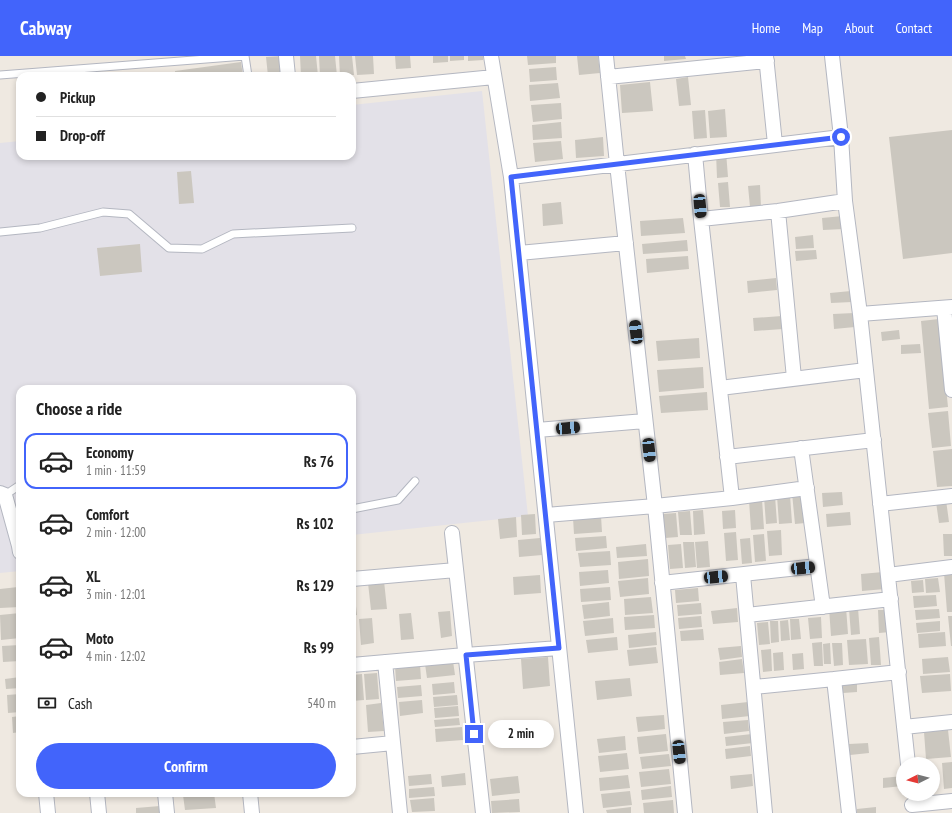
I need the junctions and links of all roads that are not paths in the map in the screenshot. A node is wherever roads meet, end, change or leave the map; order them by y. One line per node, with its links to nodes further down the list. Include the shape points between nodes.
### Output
1 (286, 56): 8 (street)
2 (491, 56): 11 (street)
3 (606, 56): 12 (street)
4 (832, 56): 14 (street)
5 (766, 58): 12 (street); 15 (street)
6 (39, 72): 7 (lane, via 245,56)
7 (247, 72)
8 (288, 72)
9 (16, 74): 10 (lane)
10 (0, 75)
11 (494, 77): 13 (street); 18 (street)
12 (608, 77): 17 (street)
13 (356, 91)
14 (841, 137): 15 (street); 19 (street)
15 (775, 144): 16 (street)
16 (695, 154): 17 (street); 21 (street)
17 (617, 164): 18 (street); 24 (street)
18 (511, 177): 25 (street)
19 (845, 201): 20 (street); 27 (street)
20 (778, 210): 21 (street); 29 (street)
21 (701, 219): 30 (street)
22 (352, 228): 23 (lane, via 234,234 202,249 169,248 129,214 103,212 40,228)
23 (0, 232)
24 (626, 243): 25 (street); 32 (street)
25 (519, 253): 33 (street)
26 (948, 307): 27 (street); 31 (street)
27 (860, 314): 28 (street)
28 (866, 370): 29 (street); 34 (street)
29 (794, 378): 30 (street)
30 (720, 388): 36 (street)
31 (952, 390)
32 (646, 421): 33 (street); 44 (street)
33 (537, 430): 46 (street)
34 (874, 440): 35 (street); 43 (street)
35 (802, 448): 36 (street); 39 (street)
36 (727, 457): 42 (street)
37 (415, 482): 45 (lane, via 398,500)
38 (16, 487): 40 (lane)
39 (807, 488): 42 (street); 49 (street)
40 (2, 494): 48 (street)
41 (952, 496): 43 (street)
42 (732, 498): 44 (street)
43 (880, 504): 53 (street)
44 (655, 506): 46 (street); 55 (street)
45 (356, 508)
46 (546, 515): 59 (street)
47 (452, 533): 51 (street)
48 (16, 536)
49 (817, 566): 52 (street); 57 (street)
50 (952, 567): 53 (street)
51 (456, 570): 54 (street); 60 (street)
52 (743, 575): 55 (street); 58 (street)
53 (888, 575): 56 (street)
54 (356, 579)
55 (662, 583): 84 (street)
56 (891, 599): 57 (street); 63 (street)
57 (823, 607): 58 (street)
58 (747, 615): 65 (street)
59 (559, 648): 60 (street); 83 (street)
60 (466, 655): 61 (street); 82 (street)
61 (385, 662): 62 (street); 68 (street)
62 (356, 665)
63 (899, 672): 64 (street); 67 (street)
64 (834, 679): 65 (street); 86 (street)
65 (754, 686): 85 (street)
66 (952, 722): 67 (street)
67 (904, 727): 70 (street)
68 (394, 743): 69 (street); 81 (street)
69 (356, 746)
70 (907, 757)
71 (46, 797): 77 (street)
72 (97, 797): 78 (street)
73 (165, 797): 79 (street)
74 (250, 797): 80 (street)
75 (952, 801): 76 (street)
76 (912, 804)
77 (48, 813)
78 (99, 813)
79 (167, 813)
80 (252, 813)
81 (400, 813)
82 (483, 813)
83 (576, 813)
84 (685, 813)
85 (765, 813)
86 (849, 813)

